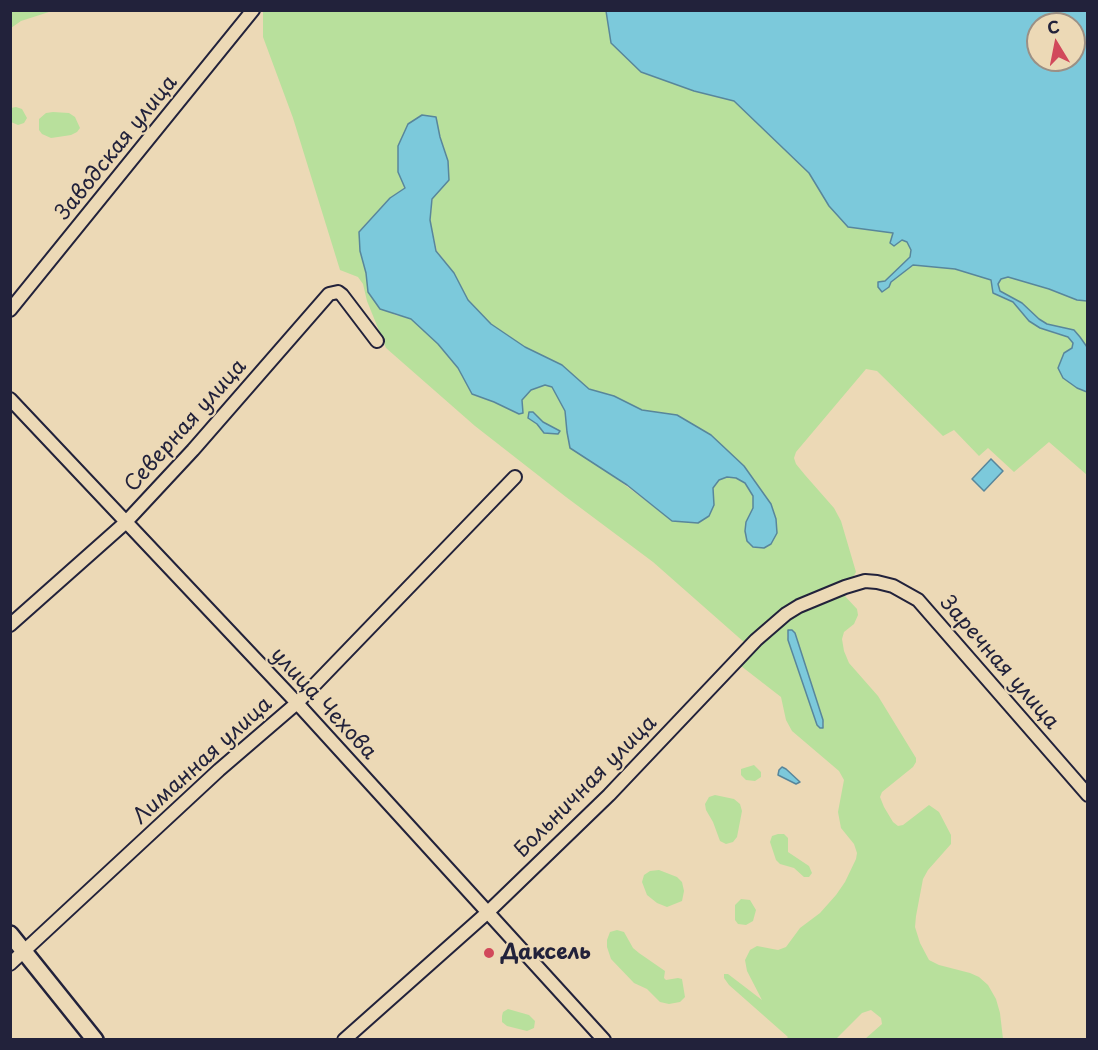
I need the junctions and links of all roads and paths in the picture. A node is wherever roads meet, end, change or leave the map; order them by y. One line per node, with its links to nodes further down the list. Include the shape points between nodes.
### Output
1 (253, 10): 2 (street, Заводская улица)
2 (10, 310)
3 (376, 341): 6 (street, Северная улица, via 338,292 329,294)
4 (10, 399): 6 (street, улица Чехова)
5 (515, 477): 9 (street, Лиманная улица)
6 (125, 523): 8 (street, Северная улица); 9 (street, улица Чехова)
7 (865, 581): 10 (street, Заречная улица, via 911,594 926,607); 11 (street, Больничная улица, via 812,599 772,626 609,795)
8 (10, 625)
9 (297, 703): 11 (street, улица Чехова); 13 (street, Лиманная улица)
10 (1088, 795)
11 (488, 912): 16 (street, Больничная улица); 17 (street, улица Чехова)
12 (10, 934): 13 (street)
13 (24, 950): 14 (street, Лиманная улица); 15 (street)
14 (10, 964)
15 (95, 1040)
16 (344, 1040)
17 (604, 1040)

